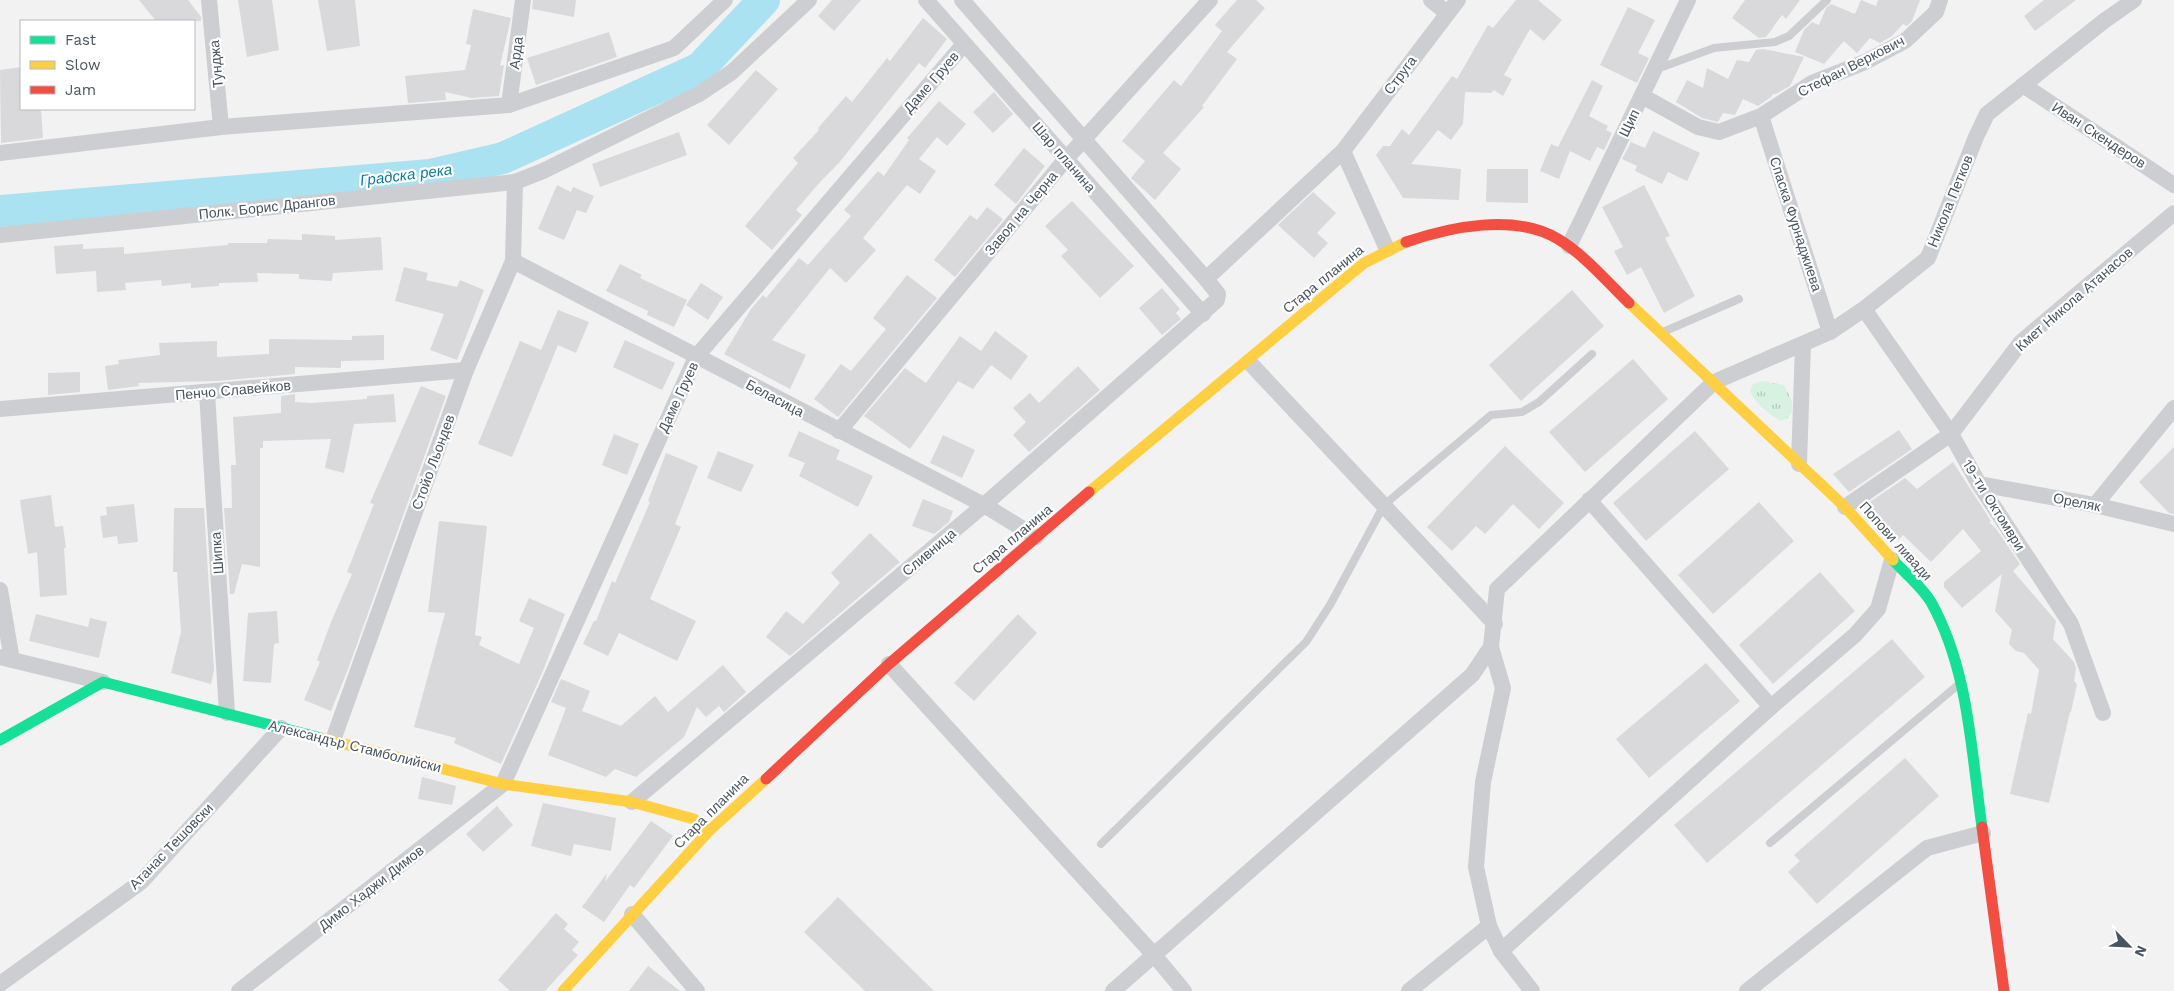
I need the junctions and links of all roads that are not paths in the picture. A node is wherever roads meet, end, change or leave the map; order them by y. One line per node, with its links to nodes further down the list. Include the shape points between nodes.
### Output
1 (209, 0): 21 (street, Тунджа)
2 (523, 0): 19 (street, Арда)
3 (725, 0): 19 (street, via 674,48)
4 (809, 0): 26 (street, Полк. Борис Дрангов, via 732,72 699,94)
5 (926, 0): 15 (street, Шар планина)
6 (962, 0): 22 (street, Шар планина)
7 (1210, 0): 22 (street, Завоя на Черна)
8 (1431, 0): 14 (street)
9 (1458, 0): 14 (street, Струга)
10 (1688, 0): 16 (street, Щип)
11 (1827, 0): 16 (lane, via 1789,36 1775,42 1714,48)
12 (1940, 0): 20 (street, Стефан Веркович, via 1936,12 1905,41 1812,84)
13 (2134, 0): 17 (street, Никола Петков)
14 (1447, 13): 23 (street, Струга)
15 (964, 44): 25 (street, Шар планина); 43 (street, Даме Груев)
16 (1655, 69): 18 (street, Щип)
17 (2023, 86): 27 (street, Иван Скендеров); 37 (street, Никола Петков, via 1988,114 1928,258)
18 (1642, 96): 20 (street, Стефан Веркович, via 1698,127 1720,132); 31 (street, Щип)
19 (509, 105): 21 (street)
20 (1761, 116): 40 (street, Спаска Фурнаджиева)
21 (221, 127): 24 (street)
22 (1085, 138): 25 (street, Завоя на Черна); 34 (street, Шар планина)
23 (1343, 151): 32 (street); 34 (street, Струга)
24 (0, 153)
25 (1066, 159): 38 (street, Шар планина); 50 (street, Завоя на Черна)
26 (515, 182): 30 (street, Полк. Борис Дрангов); 33 (street, Стойо Льондев)
27 (2174, 185)
28 (2174, 213): 51 (street, Кмет Никола Атанасов, via 2021,342)
29 (1546, 233): 31 (street, Попови ливади); 32 (street, Стара планина, via 1509,225 1467,227 1423,236)
30 (0, 235)
31 (1569, 246): 39 (street, Попови ливади)
32 (1387, 249): 44 (street, Стара планина, via 1364,263)
33 (513, 261): 43 (street, Беласица); 45 (street, Стойо Льондев)
34 (1206, 279): 35 (street, Шар планина)
35 (1218, 294): 38 (street, Сливница, via 1218,300)
36 (1739, 299): 39 (lane)
37 (1864, 309): 40 (street, Никола Петков); 51 (street, 19-ти Октомври)
38 (1202, 314): 55 (street, Сливница)
39 (1661, 332): 46 (street, Попови ливади)
40 (1830, 332): 41 (street, Никола Петков)
41 (1802, 344): 46 (street, Никола Петков); 52 (street)
42 (1592, 354): 56 (lane, via 1539,402 1522,412 1491,415)
43 (696, 357): 50 (street, Беласица); 75 (street, Даме Груев)
44 (1249, 362): 56 (street); 60 (street, Стара планина)
45 (466, 370): 47 (street, Пенчо Славейков); 74 (street, Стойо Льондев)
46 (1714, 382): 52 (street, Попови ливади); 54 (street, Никола Петков)
47 (207, 393): 49 (street, Пенчо Славейков); 70 (street, Шипка)
48 (2174, 408): 57 (street)
49 (0, 409)
50 (839, 431): 55 (street, Беласица)
51 (1951, 434): 53 (street, 19-ти Октомври); 58 (street, Кмет Никола Атанасов)
52 (1799, 464): 58 (street, Попови ливади)
53 (1978, 484): 57 (street, Ореляк); 71 (street, 19-ти Октомври, via 2072,624)
54 (1589, 500): 63 (street, Никола Петков, via 1497,589); 69 (street)
55 (984, 505): 60 (street, Беласица); 76 (street, Сливница)
56 (1384, 505): 63 (street); 80 (lane, via 1330,605 1306,642)
57 (2095, 505): 59 (street, Ореляк)
58 (1845, 507): 61 (street, Попови ливади)
59 (2174, 524)
60 (1036, 537): 66 (street, Стара планина)
61 (1892, 560): 68 (street, Попови ливади, via 1930,601 1951,647); 69 (street, via 1878,609 1855,635)
62 (0, 590): 65 (street)
63 (1494, 624): 64 (street, Никола Петков)
64 (1491, 647): 82 (street, via 1503,688 1483,782 1476,867); 84 (street, via 1472,675)
65 (6, 659): 67 (street, Александър Стамболийски)
66 (889, 664): 77 (street, Стара планина); 84 (street)
67 (103, 682): 70 (street, Александър Стамболийски); 73 (street)
68 (1962, 682): 78 (street, Попови ливади); 79 (lane)
69 (1771, 707): 83 (street)
70 (227, 713): 72 (street, Александър Стамболийски)
71 (2103, 713)
72 (281, 728): 74 (street, Александър Стамболийски); 85 (street, Атанас Тешовски, via 141,882)
73 (0, 740)
74 (333, 740): 75 (street, Александър Стамболийски)
75 (503, 784): 76 (street, Александър Стамболийски); 86 (street, Димо Хаджи Димов)
76 (632, 802): 77 (street, Александър Стамболийски, via 694,819)
77 (708, 830): 81 (street, Стара планина)
78 (1983, 834): 93 (street, via 1928,848); 94 (street, Попови ливади)
79 (1770, 843)
80 (1101, 844)
81 (632, 914): 87 (street, Стара планина); 88 (street)
82 (1489, 926): 83 (street); 91 (street)
83 (1501, 951): 92 (street)
84 (1154, 955): 89 (street); 90 (street)
85 (0, 984)
86 (239, 991)
87 (562, 991)
88 (697, 991)
89 (1113, 991)
90 (1184, 991)
91 (1409, 991)
92 (1532, 991)
93 (1747, 991)
94 (2004, 991)

